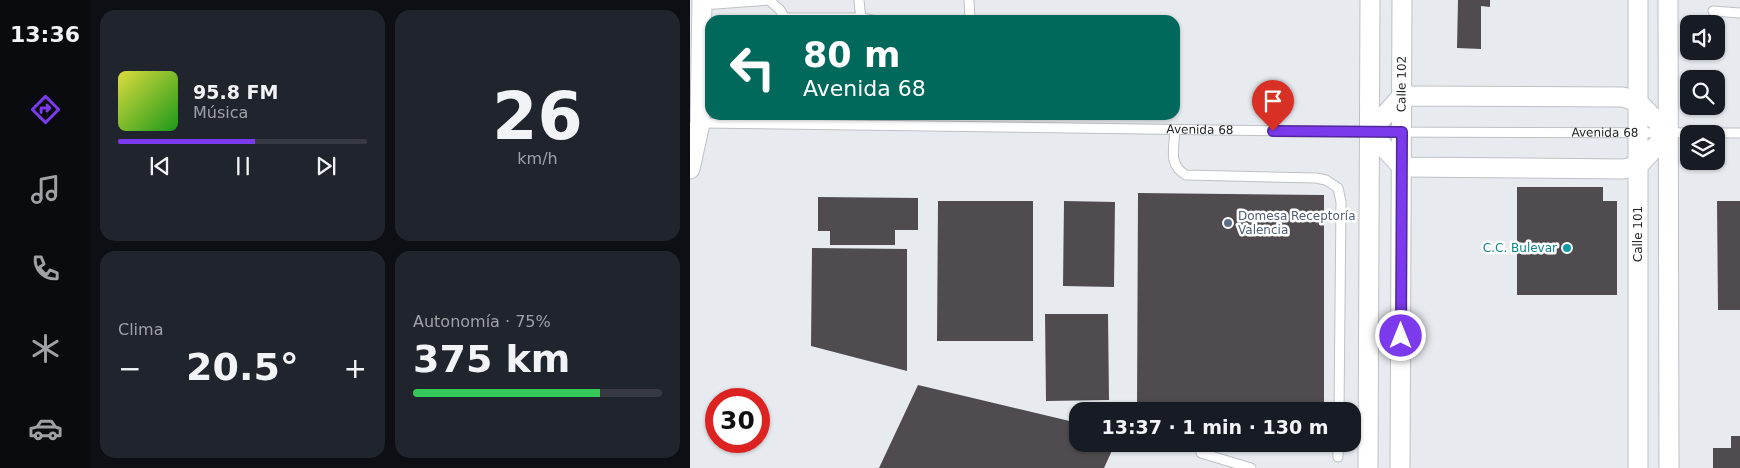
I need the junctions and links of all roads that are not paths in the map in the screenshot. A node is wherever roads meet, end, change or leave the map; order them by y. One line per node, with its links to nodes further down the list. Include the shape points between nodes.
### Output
1 (769, 0): 8 (lane); 11 (lane)
2 (859, 0): 12 (lane)
3 (969, 0): 13 (lane)
4 (1370, 0): 18 (street)
5 (1402, 0): 14 (street, Calle 102)
6 (1638, 0): 15 (street, Calle 101)
7 (1668, 0): 22 (street)
8 (702, 2): 16 (street)
9 (1713, 11): 10 (lane)
10 (1740, 12)
11 (783, 15)
12 (860, 15)
13 (970, 15)
14 (1402, 96): 15 (street, via 1623,97); 18 (street); 19 (street, Calle 102)
15 (1638, 102): 20 (street, Calle 101); 22 (street)
16 (695, 123): 17 (lane, Avenida 68); 25 (street)
17 (1175, 130): 18 (lane, Avenida 68); 26 (lane, via 1173,163 1186,175 1316,178 1338,188 1341,202)
18 (1370, 132): 19 (lane, Avenida 68); 24 (street); 31 (street)
19 (1402, 132): 20 (lane, Avenida 68); 24 (street, Calle 102)
20 (1639, 132): 22 (lane, Avenida 68); 23 (street, Calle 101)
21 (1740, 132): 22 (lane, Avenida 68)
22 (1668, 133): 23 (street); 34 (street)
23 (1638, 166): 24 (street, via 1623,169); 33 (street, Calle 101)
24 (1402, 167): 32 (street, Calle 102)
25 (690, 168)
26 (1338, 402)
27 (1338, 452): 29 (lane)
28 (1201, 453): 30 (lane)
29 (1338, 457)
30 (1252, 468)
31 (1368, 468)
32 (1400, 468)
33 (1638, 468)
34 (1669, 468)

